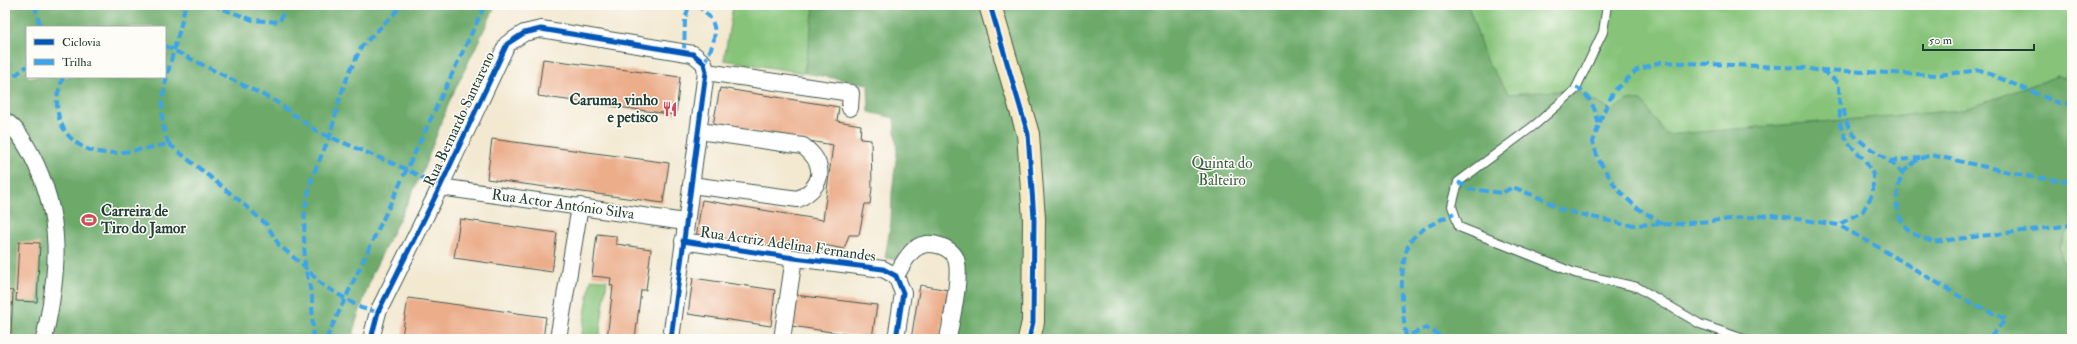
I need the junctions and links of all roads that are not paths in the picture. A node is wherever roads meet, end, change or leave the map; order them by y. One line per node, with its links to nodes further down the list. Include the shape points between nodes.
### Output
1 (990, 5): 21 (street, via 1028,134 1034,219 1033,322)
2 (1607, 5): 22 (lane, via 1603,32 1575,90 1536,124 1458,182 1452,206 1459,227 1575,274 1637,287 1700,324)
3 (706, 72): 4 (street, via 851,93); 6 (street); 8 (street, Rua Bernardo Santareno, via 704,63 693,54 541,29 524,33 507,44)
4 (850, 108)
5 (5, 120): 14 (street, via 25,144 39,170 48,196 56,234 56,272)
6 (698, 131): 7 (street); 7 (street, via 803,146 818,162 819,174 817,184 810,193 798,199)
7 (691, 185): 10 (street)
8 (440, 187): 9 (street, Rua Actor António Silva); 15 (street, Rua Bernardo Santareno, via 378,312)
9 (580, 206): 10 (street, Rua Actor António Silva); 16 (street)
10 (685, 222): 11 (street)
11 (683, 241): 12 (street, Rua Actriz Adelina Fernandes); 17 (street)
12 (794, 258): 13 (street, Rua Actriz Adelina Fernandes, via 883,269); 18 (street)
13 (896, 276): 19 (street, via 902,293); 20 (street, via 906,256 917,247 932,242 947,248 956,258 958,273)
14 (44, 339)
15 (371, 339)
16 (558, 339)
17 (671, 339)
18 (782, 339)
19 (896, 339)
20 (948, 339)
21 (1029, 339)
22 (1744, 339)

